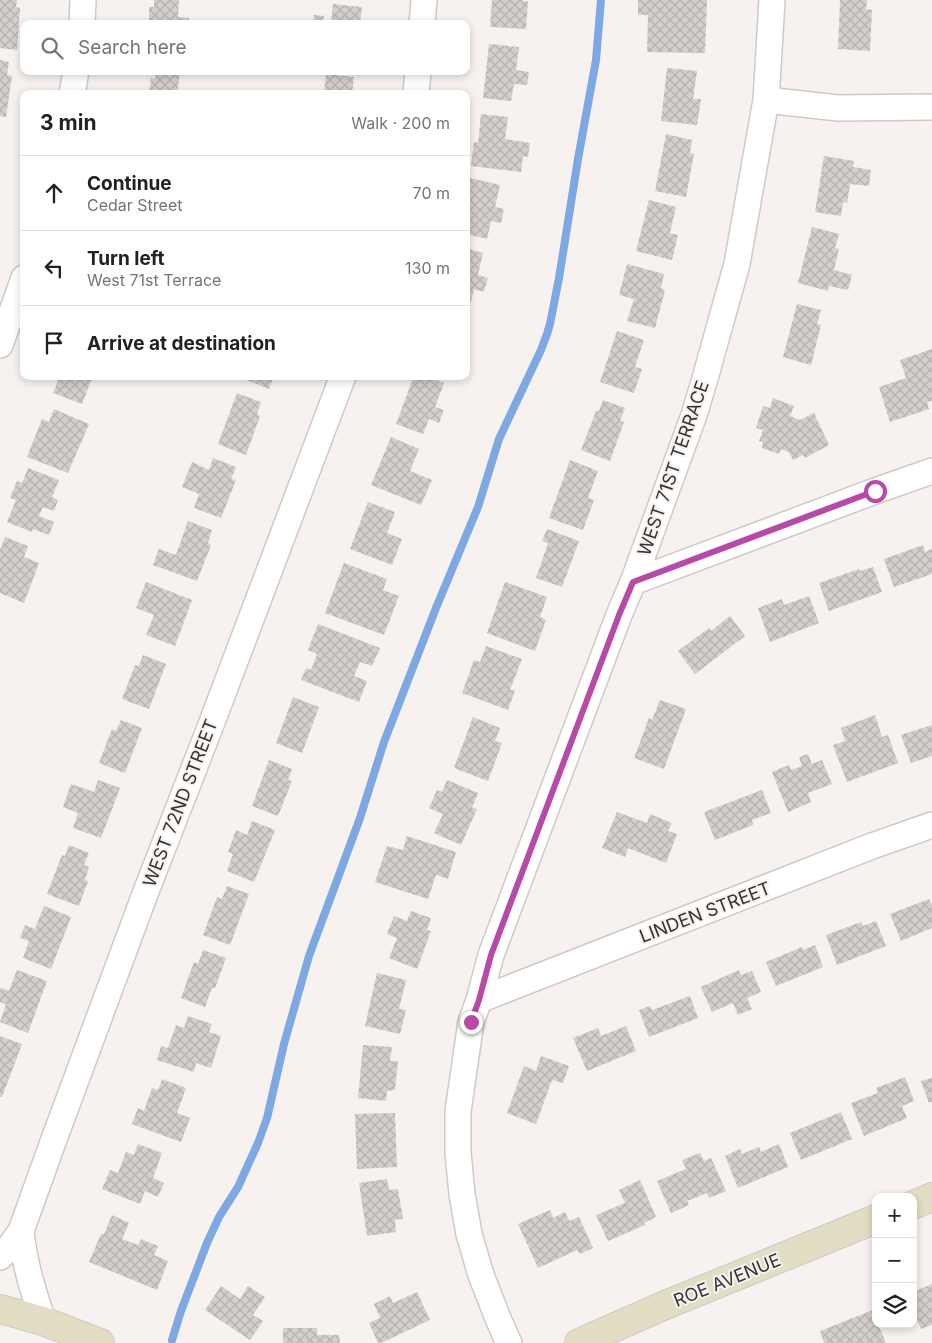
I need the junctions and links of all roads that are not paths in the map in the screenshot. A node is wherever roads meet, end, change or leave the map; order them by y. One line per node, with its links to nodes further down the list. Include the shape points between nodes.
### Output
1 (83, 0): 4 (street)
2 (424, 0): 5 (street)
3 (772, 0): 10 (street, WEST 71ST TERRACE)
4 (82, 20)
5 (422, 20)
6 (75, 75): 8 (street)
7 (418, 75): 9 (street)
8 (73, 90)
9 (416, 90)
10 (766, 100): 11 (street, via 838,108); 16 (street, WEST 71ST TERRACE, via 737,264 699,398)
11 (932, 107)
12 (20, 289): 13 (street)
13 (0, 344)
14 (341, 380): 22 (street, WEST 72ND STREET, via 145,894)
15 (932, 471): 16 (street)
16 (633, 582): 18 (street, WEST 71ST TERRACE, via 491,955)
17 (932, 825): 18 (street, LINDEN STREET)
18 (479, 1000): 27 (street, WEST 71ST TERRACE, via 471,1022 458,1111 458,1153 469,1234 481,1275)
19 (932, 1197): 20 (main road)
20 (917, 1203)
21 (872, 1221): 28 (main road, ROE AVENUE)
22 (21, 1231): 23 (street, WEST 72ND STREET); 25 (street, WEST 72ND STREET, via 30,1282)
23 (0, 1257)
24 (0, 1309): 25 (main road)
25 (43, 1321): 26 (main road)
26 (100, 1343)
27 (509, 1343)
28 (578, 1343)

